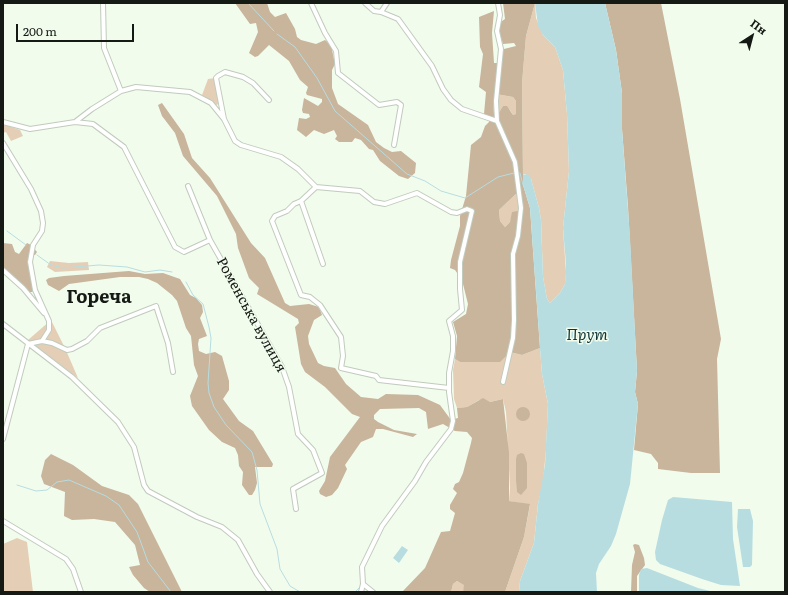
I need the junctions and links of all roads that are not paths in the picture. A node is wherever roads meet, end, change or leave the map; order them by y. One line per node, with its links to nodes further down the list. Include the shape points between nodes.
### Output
1 (103, 3): 7 (street, via 104,43)
2 (311, 3): 14 (street, via 336,51 338,73 379,105 397,102 401,105)
3 (365, 3): 6 (street, via 374,11)
4 (387, 3): 6 (street)
5 (498, 3): 10 (street, via 500,15 497,31 501,49 496,101)
6 (381, 12): 10 (street, via 398,19 432,66 451,100 462,110)
7 (121, 91): 9 (street, via 136,87 190,92 211,103); 12 (street)
8 (269, 100): 9 (street, via 253,83 225,72 216,78)
9 (224, 119): 16 (street, via 235,141 281,158 298,169)
10 (497, 121): 26 (street, via 515,162 520,208 518,236 513,254 513,338)
11 (3, 122): 12 (street, Роменська вулиця, via 30,129)
12 (76, 122): 18 (street, Роменська вулиця, via 93,124 124,147 175,247 184,252)
13 (3, 143): 21 (street, via 32,189 41,211 42,231 33,245 30,262 35,290)
14 (394, 145)
15 (188, 186): 18 (street, Роменська вулиця)
16 (316, 187): 17 (street); 27 (street, via 360,191 374,202 385,204 417,193 451,212 472,212 460,262 462,310 449,321 453,336)
17 (301, 201): 19 (street); 27 (street, via 275,216 272,221 301,295 320,305 341,337 341,368 376,376 379,380)
18 (210, 240): 29 (street, Роменська вулиця, via 282,368 289,387 298,434 313,450 322,473 293,489)
19 (323, 264)
20 (3, 270): 21 (street, via 23,288)
21 (47, 316): 23 (street, via 49,330)
22 (3, 324): 24 (street)
23 (42, 341): 24 (street); 25 (street, via 67,350 72,349 87,341 100,328 156,306 168,343)
24 (28, 344): 28 (street); 33 (street, via 72,377 118,422 134,447 148,491 222,527 238,540)
25 (173, 372)
26 (503, 382)
27 (449, 388): 31 (street, via 453,422 451,429 382,526 362,567)
28 (3, 439)
29 (296, 509)
30 (3, 521): 32 (street, via 66,559 73,569)
31 (363, 585): 34 (street); 35 (street)
32 (81, 592)
33 (270, 592)
34 (360, 592)
35 (373, 592)

